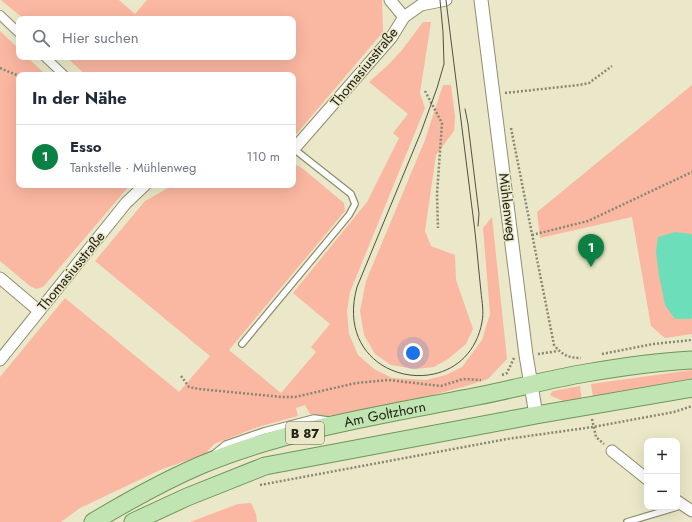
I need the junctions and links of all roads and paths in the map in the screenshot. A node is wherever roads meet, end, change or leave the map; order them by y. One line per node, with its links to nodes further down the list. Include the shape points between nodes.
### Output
1 (390, 0): 5 (street)
2 (446, 0): 5 (street, Thomasiusstraße, via 421,5)
3 (481, 0): 33 (street, Mühlenweg)
4 (0, 15): 6 (street)
5 (404, 17): 15 (street, Thomasiusstraße, via 391,38)
6 (16, 30)
7 (48, 60): 10 (street)
8 (612, 66): 13 (path, via 589,83 506,92)
9 (0, 68): 11 (path)
10 (61, 72)
11 (16, 75)
12 (425, 91): 19 (path, via 442,123 437,194)
13 (506, 100)
14 (510, 122): 20 (path)
15 (296, 148)
16 (296, 152): 24 (lane, via 351,194 355,204 349,215)
17 (692, 172): 20 (path, via 588,221)
18 (142, 188): 22 (street, Thomasiusstraße, via 126,203)
19 (438, 228)
20 (532, 235): 27 (path, via 554,345 571,358)
21 (0, 278): 22 (street)
22 (39, 311): 28 (street, Thomasiusstraße)
23 (692, 340): 25 (path, via 653,344)
24 (242, 344)
25 (598, 355)
26 (514, 357): 31 (path, via 507,373)
27 (583, 358)
28 (0, 360)
29 (692, 360): 33 (main road, Am Goltzhorn / B 87, via 585,373)
30 (180, 376): 32 (path, via 189,387 282,397 295,397 356,383 388,380 441,386 463,379)
31 (501, 376)
32 (483, 380)
33 (531, 385): 36 (street, Mühlenweg); 41 (main road, Am Goltzhorn / B 87, via 344,423 259,445 201,465)
34 (692, 388): 36 (main road, Am Goltzhorn / B 87)
35 (692, 406): 39 (path, via 668,413 507,439)
36 (536, 415): 42 (main road, Am Goltzhorn / B 87, via 265,466)
37 (612, 451): 38 (street)
38 (644, 477)
39 (253, 487)
40 (681, 506): 43 (lane)
41 (93, 522)
42 (133, 522)
43 (627, 522)

